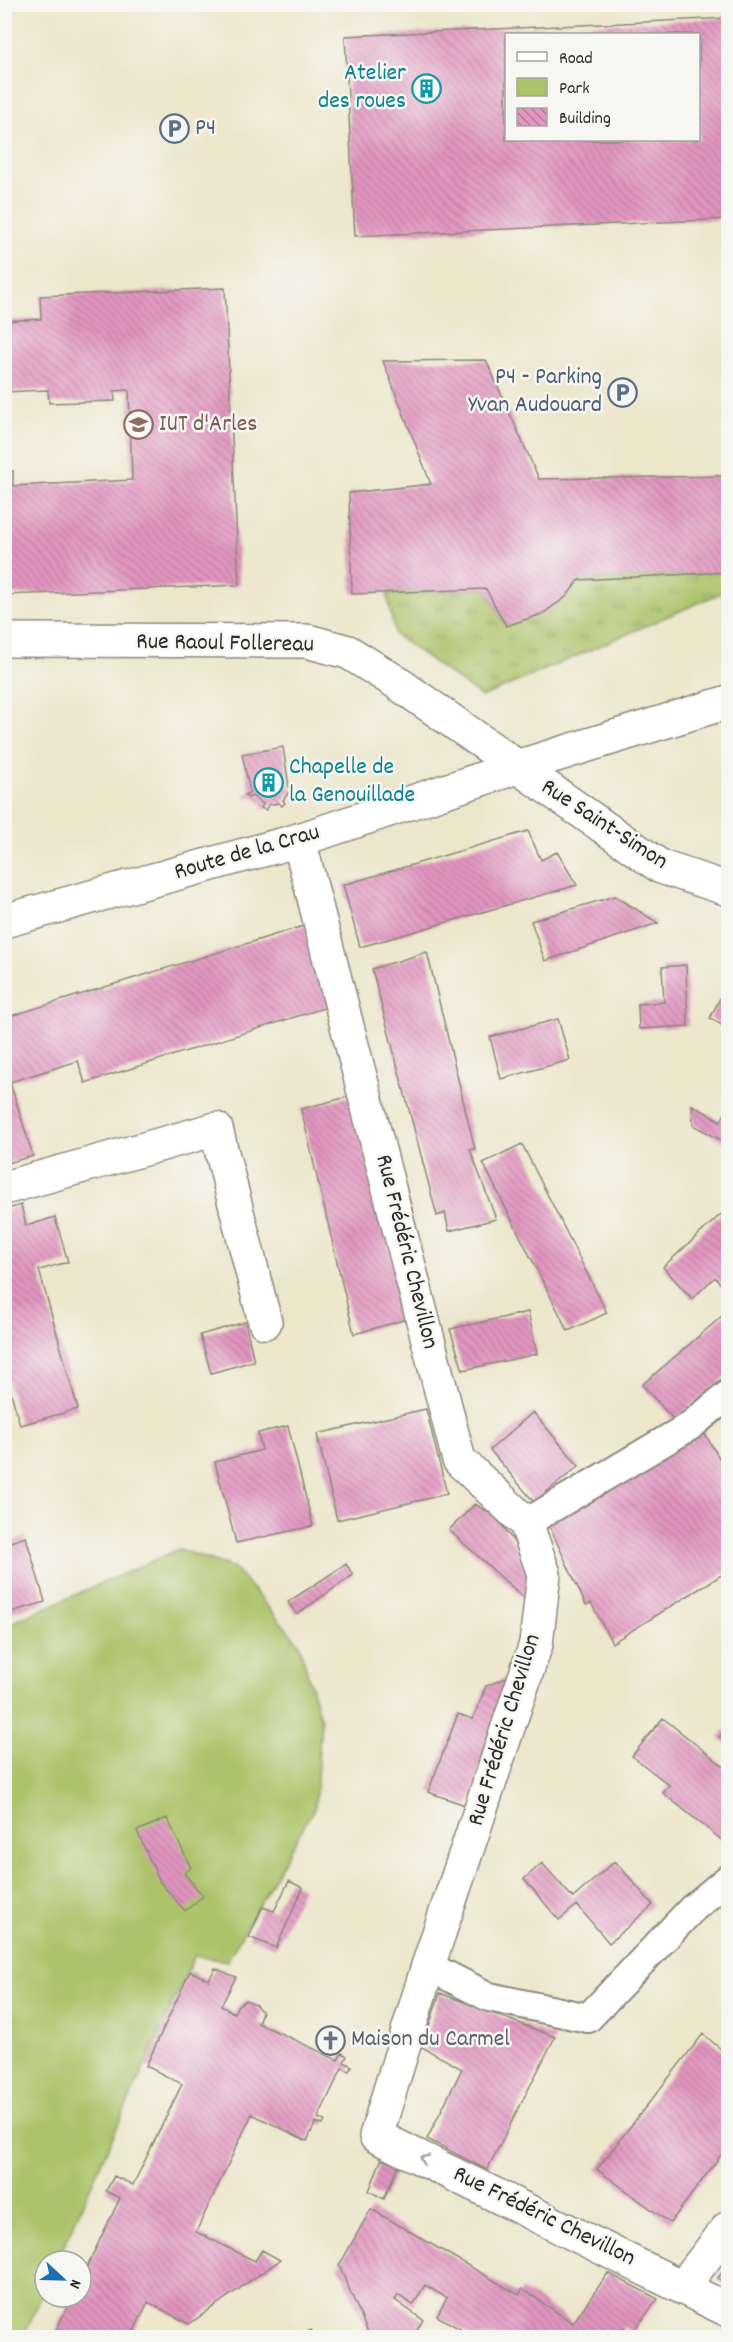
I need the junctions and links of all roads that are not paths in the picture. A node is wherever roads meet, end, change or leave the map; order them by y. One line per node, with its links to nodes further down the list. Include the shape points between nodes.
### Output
1 (4, 640): 3 (street, Rue Raoul Follereau, via 307,641 348,652)
2 (729, 702): 3 (street, Route de la Crau)
3 (517, 767): 4 (street, Route de la Crau); 5 (street, Rue Saint-Simon, via 661,867)
4 (299, 840): 6 (street, Route de la Crau); 10 (street, Rue Frédéric Chevillon, via 459,1460)
5 (729, 889)
6 (4, 921)
7 (4, 1188): 8 (street, via 216,1129)
8 (265, 1322)
9 (729, 1395): 10 (lane, via 690,1426)
10 (526, 1523): 12 (street, Rue Frédéric Chevillon, via 544,1574 536,1644)
11 (729, 1879): 12 (lane, via 692,1909 588,2018 489,1997)
12 (428, 1966): 14 (street, Rue Frédéric Chevillon, one-way to 12, via 376,2136)
13 (729, 2228): 14 (street)
14 (684, 2286): 15 (street)
15 (729, 2310)

